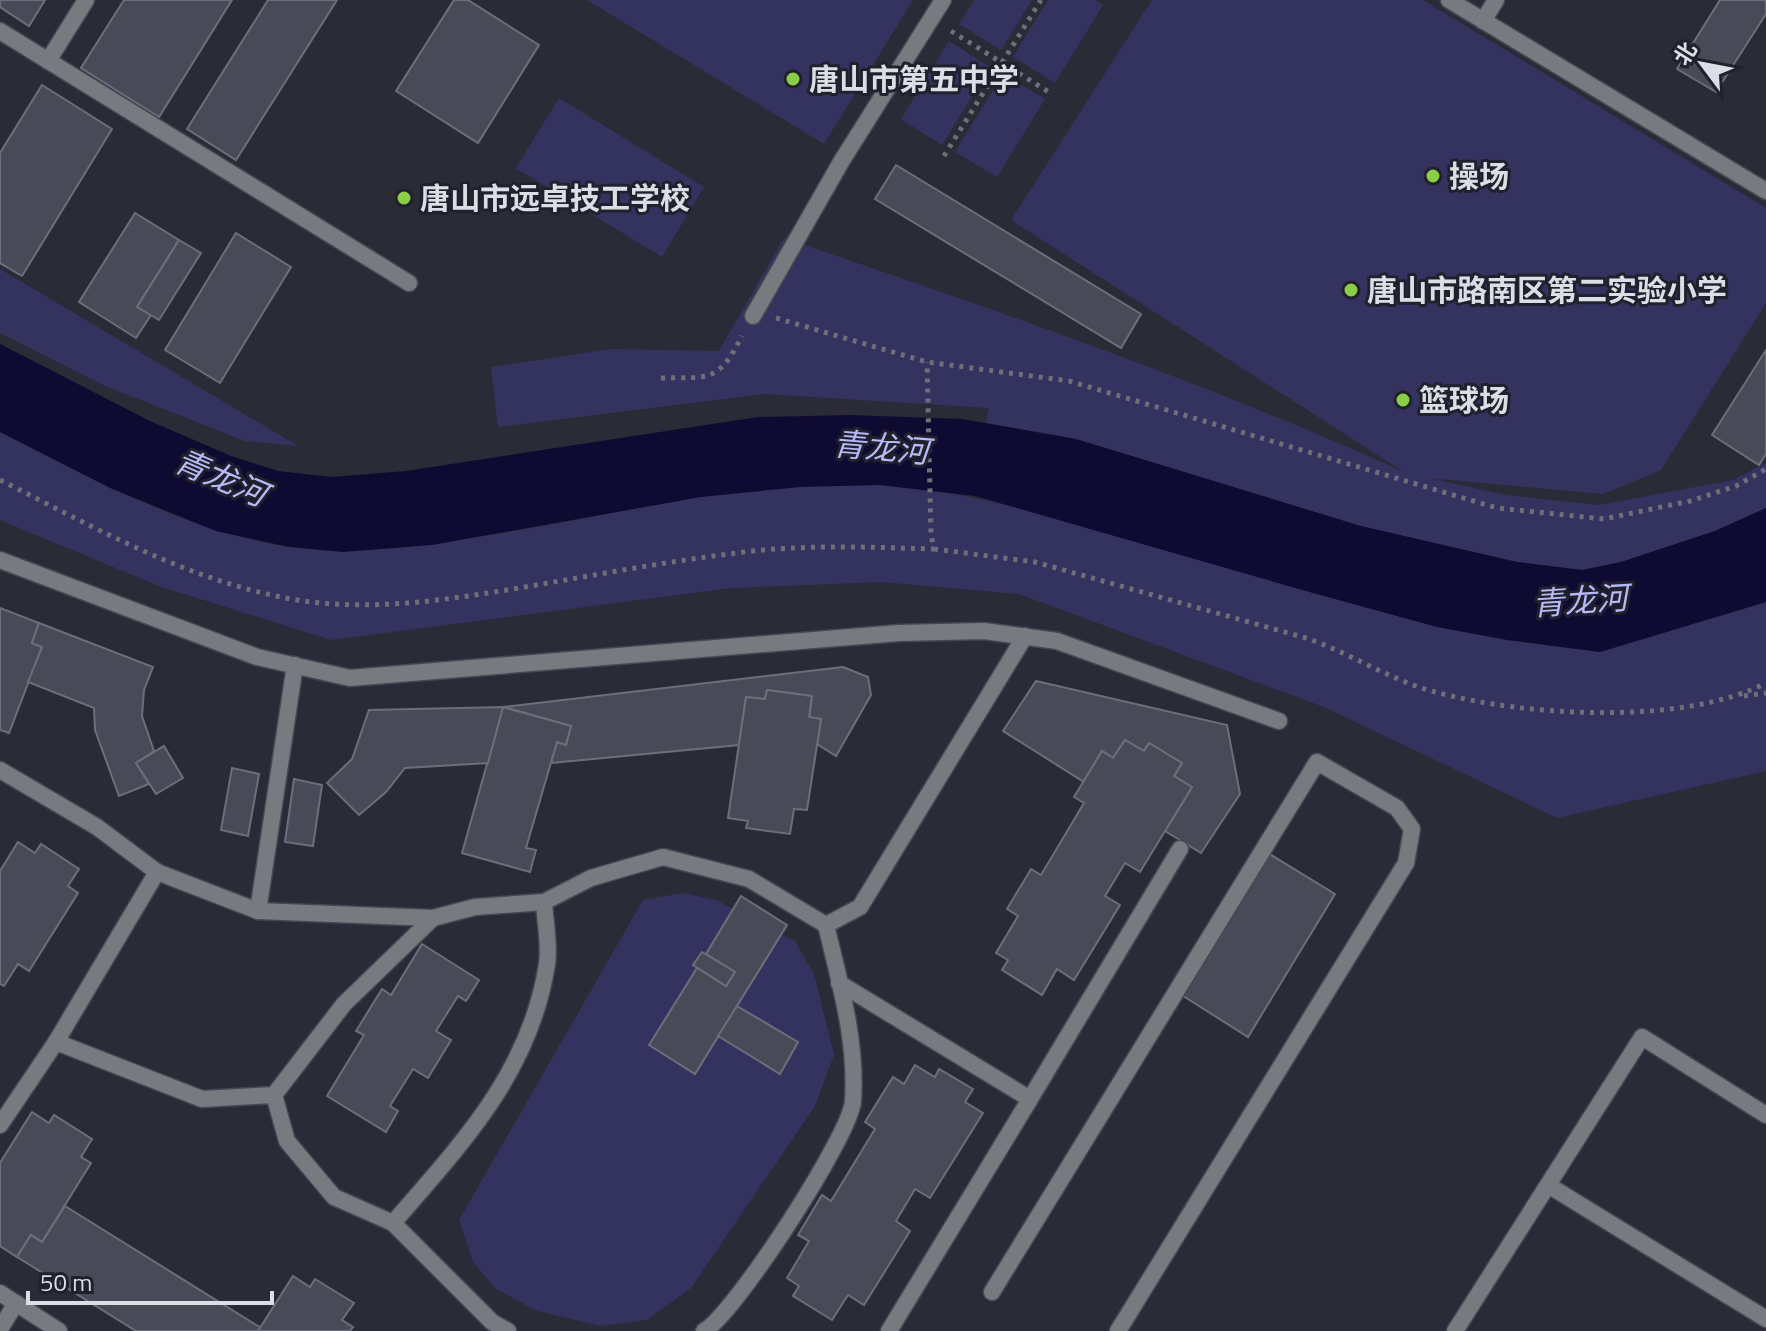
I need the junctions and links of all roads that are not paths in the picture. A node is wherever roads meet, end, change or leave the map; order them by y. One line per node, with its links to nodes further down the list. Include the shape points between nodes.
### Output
1 (86, 0): 7 (street)
2 (943, 0): 10 (street)
3 (1449, 0): 5 (street)
4 (1496, 0): 5 (street)
5 (1483, 21): 8 (street)
6 (0, 31): 7 (street)
7 (48, 61): 9 (street)
8 (1766, 191)
9 (409, 283)
10 (753, 316)
11 (0, 560): 13 (street, via 257,657)
12 (1025, 636): 13 (street, via 984,631 899,633 350,678); 14 (street, via 1057,641); 21 (street, via 860,907)
13 (295, 665): 19 (street)
14 (1279, 721)
15 (0, 770): 17 (street, via 97,827)
16 (1180, 849): 25 (street)
17 (157, 872): 19 (street); 23 (street)
18 (544, 902): 20 (street, via 475,907); 21 (street, via 591,878 663,857 749,879); 29 (street, via 547,962 521,1055 479,1123)
19 (258, 911): 20 (street)
20 (433, 918): 24 (street, via 344,1004)
21 (826, 925): 22 (street)
22 (839, 983): 25 (street); 36 (street, via 852,1037 853,1105 818,1175)
23 (56, 1042): 24 (street, via 202,1099); 27 (street)
24 (274, 1095): 29 (street, via 287,1141 334,1197)
25 (1030, 1099): 39 (street)
26 (1766, 1115): 28 (street, via 1642,1037)
27 (0, 1125)
28 (1548, 1185): 33 (street); 41 (street)
29 (393, 1223): 34 (street)
30 (992, 1292): 40 (street, via 1317,762 1397,808 1412,829 1406,863)
31 (0, 1293): 32 (street)
32 (16, 1303): 35 (street); 37 (street)
33 (1766, 1319)
34 (489, 1326): 38 (street)
35 (0, 1329)
36 (710, 1330)
37 (59, 1331)
38 (508, 1331)
39 (889, 1331)
40 (1118, 1331)
41 (1455, 1331)

